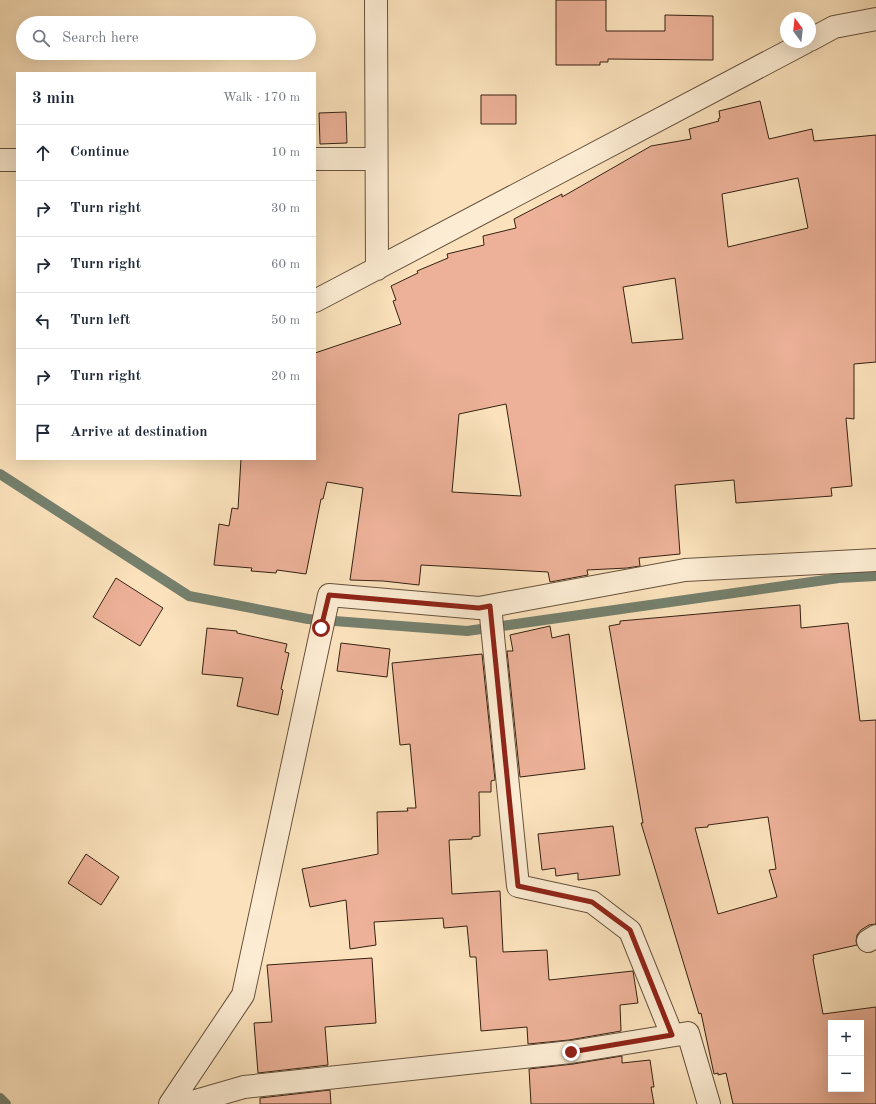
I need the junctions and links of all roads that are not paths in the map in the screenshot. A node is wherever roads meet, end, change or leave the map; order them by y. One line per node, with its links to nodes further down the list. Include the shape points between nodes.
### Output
1 (376, 0): 6 (street)
2 (876, 19): 3 (street, via 834,27)
3 (816, 37)
4 (795, 48): 9 (street)
5 (316, 159): 6 (street)
6 (376, 159): 9 (street)
7 (0, 160): 8 (street)
8 (16, 160)
9 (377, 269): 10 (street)
10 (316, 300)
11 (876, 560): 12 (street, via 685,570)
12 (490, 608): 13 (street, via 518,886 592,902 630,930); 14 (street, via 329,595 243,995)
13 (672, 1035): 15 (street, via 571,1052 244,1087); 16 (street, via 688,1033)
14 (170, 1104)
15 (185, 1104)
16 (709, 1104)

